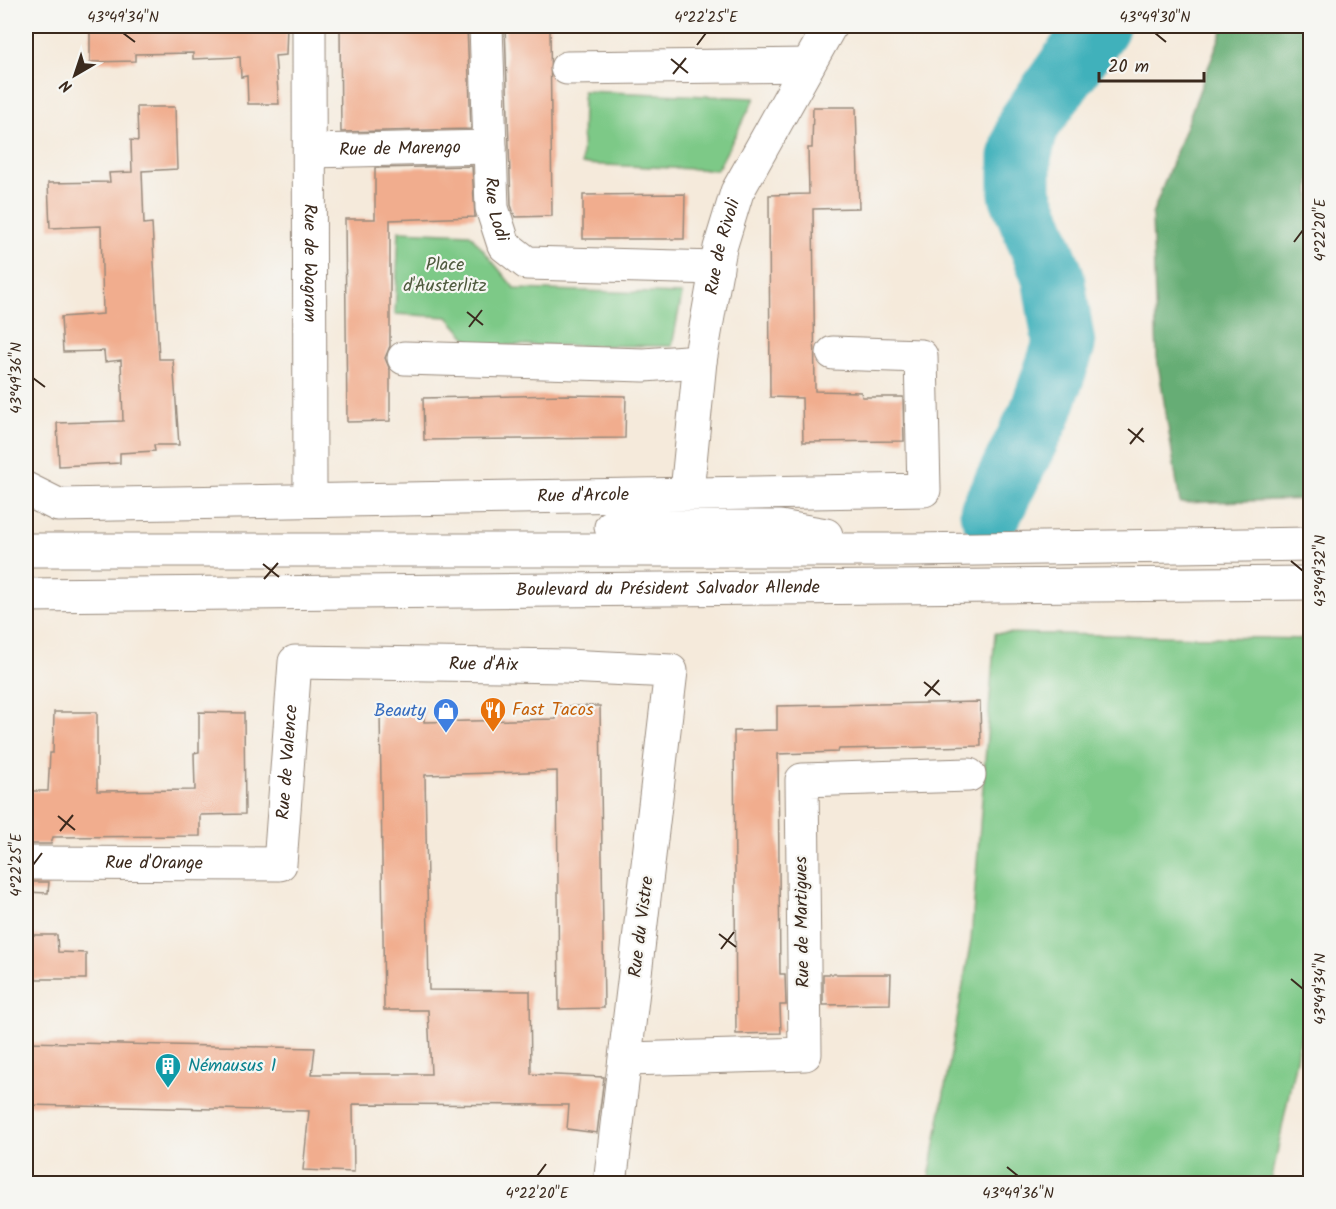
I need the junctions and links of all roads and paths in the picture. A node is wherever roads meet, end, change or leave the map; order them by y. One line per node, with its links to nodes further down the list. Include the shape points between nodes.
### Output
1 (309, 26): 7 (street, Rue de Wagram)
2 (486, 26): 6 (street, Rue Lodi)
3 (830, 26): 4 (street, Rue de Rivoli)
4 (808, 65): 5 (street); 8 (street, Rue de Rivoli, via 737,192)
5 (567, 68)
6 (490, 147): 7 (street, Rue de Marengo); 8 (street, Rue Lodi, via 492,208 504,245 527,263)
7 (310, 151): 14 (street, Rue de Wagram)
8 (717, 268): 11 (street, Rue de Rivoli)
9 (833, 353): 13 (street, Rue d'Arcole, via 921,357 924,490)
10 (404, 358): 11 (street, via 644,365)
11 (700, 361): 13 (street, Rue de Rivoli)
12 (26, 489): 14 (street, Rue d'Arcole, via 58,505)
13 (687, 492): 14 (street, Rue d'Arcole)
14 (310, 500)
15 (26, 529): 18 (street, via 780,526)
16 (1311, 544): 18 (street, Boulevard du Président Salvador Allende)
17 (26, 550): 18 (street, Boulevard du Président Salvador Allende)
18 (913, 550)
19 (1311, 583): 20 (street, Boulevard du Président Salvador Allende)
20 (41, 595): 21 (street, Boulevard du Président Salvador Allende)
21 (26, 606)
22 (296, 662): 23 (street, Rue d'Aix); 26 (street, Rue de Valence)
23 (671, 671): 27 (street, Rue du Vistre)
24 (969, 775): 27 (street, Rue de Martigues, via 802,780 804,1054)
25 (26, 862): 26 (street, Rue d'Orange)
26 (280, 864)
27 (627, 1059): 28 (street, Rue du Vistre)
28 (610, 1184)

